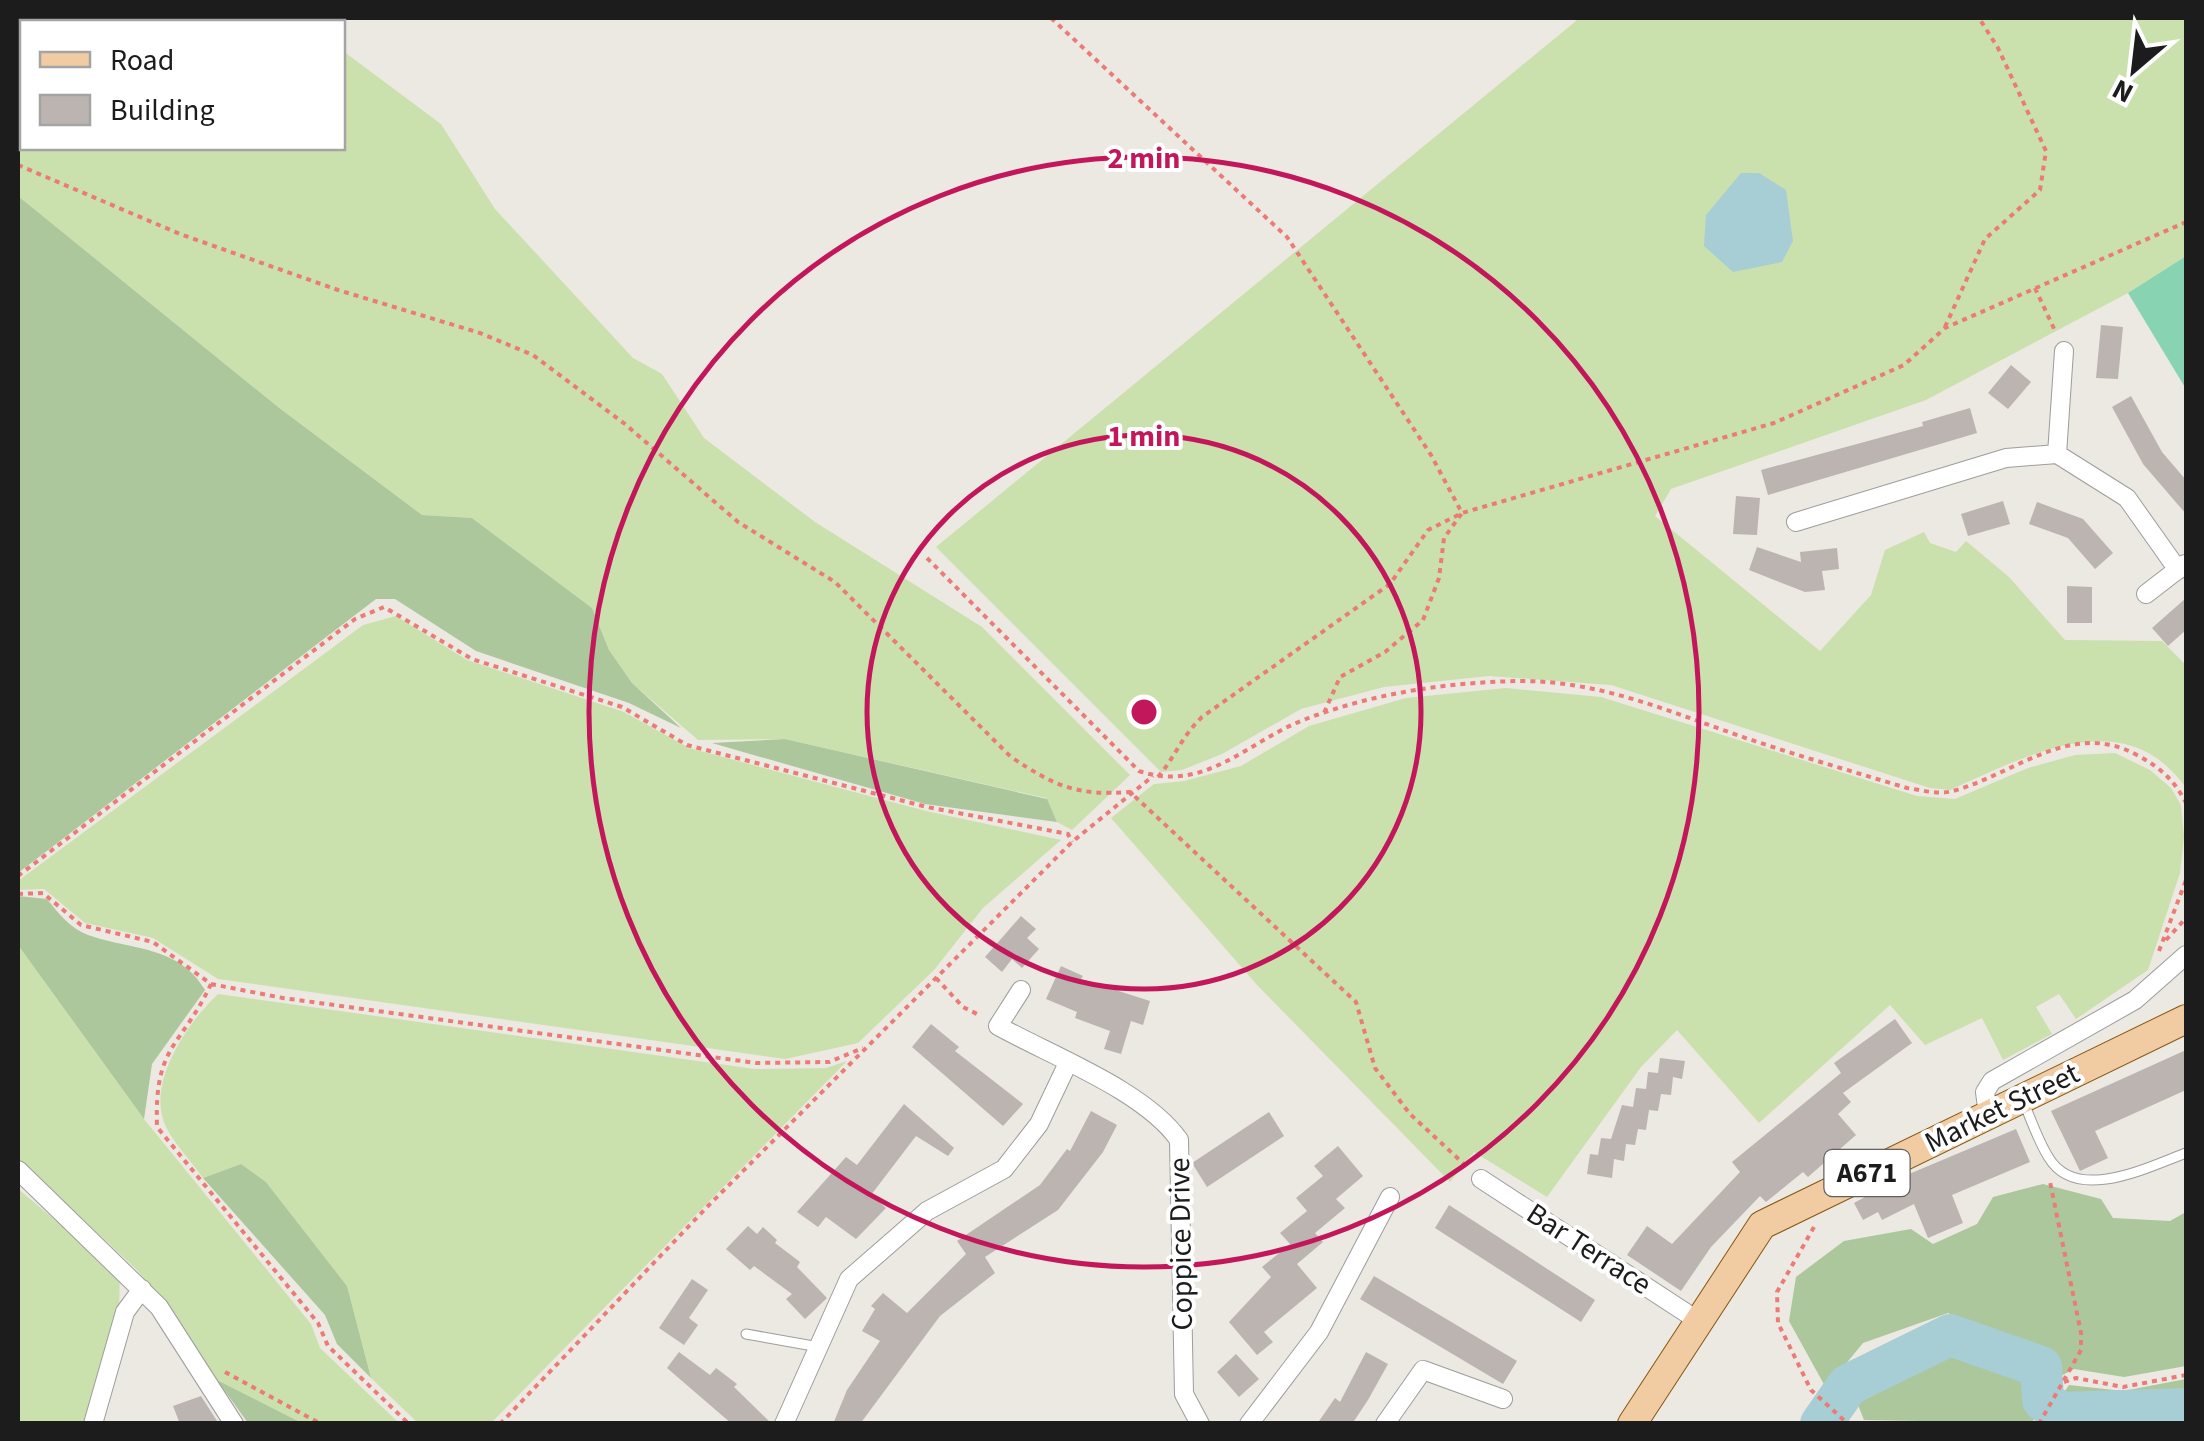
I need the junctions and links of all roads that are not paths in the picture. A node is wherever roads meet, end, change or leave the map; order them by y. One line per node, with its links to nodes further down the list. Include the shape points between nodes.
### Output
1 (2064, 350): 2 (street)
2 (2057, 454): 3 (street, via 2006,458); 4 (street, via 2126,498)
3 (1796, 522)
4 (2182, 566): 5 (street)
5 (2146, 594)
6 (2186, 955): 11 (street, via 2134,1000 1992,1081 1985,1092)
7 (1021, 990): 9 (street, Coppice Drive, via 998,1026)
8 (2186, 1019): 10 (main road, Market Street / A671)
9 (1067, 1064): 19 (street, via 1038,1124 1004,1170 927,1211 850,1278); 24 (street, Coppice Drive, via 1163,1116 1179,1140 1184,1394)
10 (2022, 1097): 11 (main road, Market Street / A671); 12 (lane, via 2060,1171 2087,1180 2126,1175)
11 (1988, 1115): 17 (main road, Market Street / A671, via 1762,1225)
12 (2186, 1153)
13 (18, 1170): 16 (street)
14 (1481, 1179): 17 (street, Bar Terrace)
15 (1390, 1197): 25 (street, via 1319,1332)
16 (142, 1289): 21 (street, via 125,1312); 22 (street)
17 (1696, 1320): 27 (main road, Market Street / A671)
18 (746, 1334): 19 (lane)
19 (819, 1347): 23 (street)
20 (1503, 1398): 26 (street, via 1424,1370)
21 (93, 1424)
22 (234, 1424)
23 (784, 1424)
24 (1200, 1424)
25 (1249, 1424)
26 (1385, 1424)
27 (1632, 1424)

